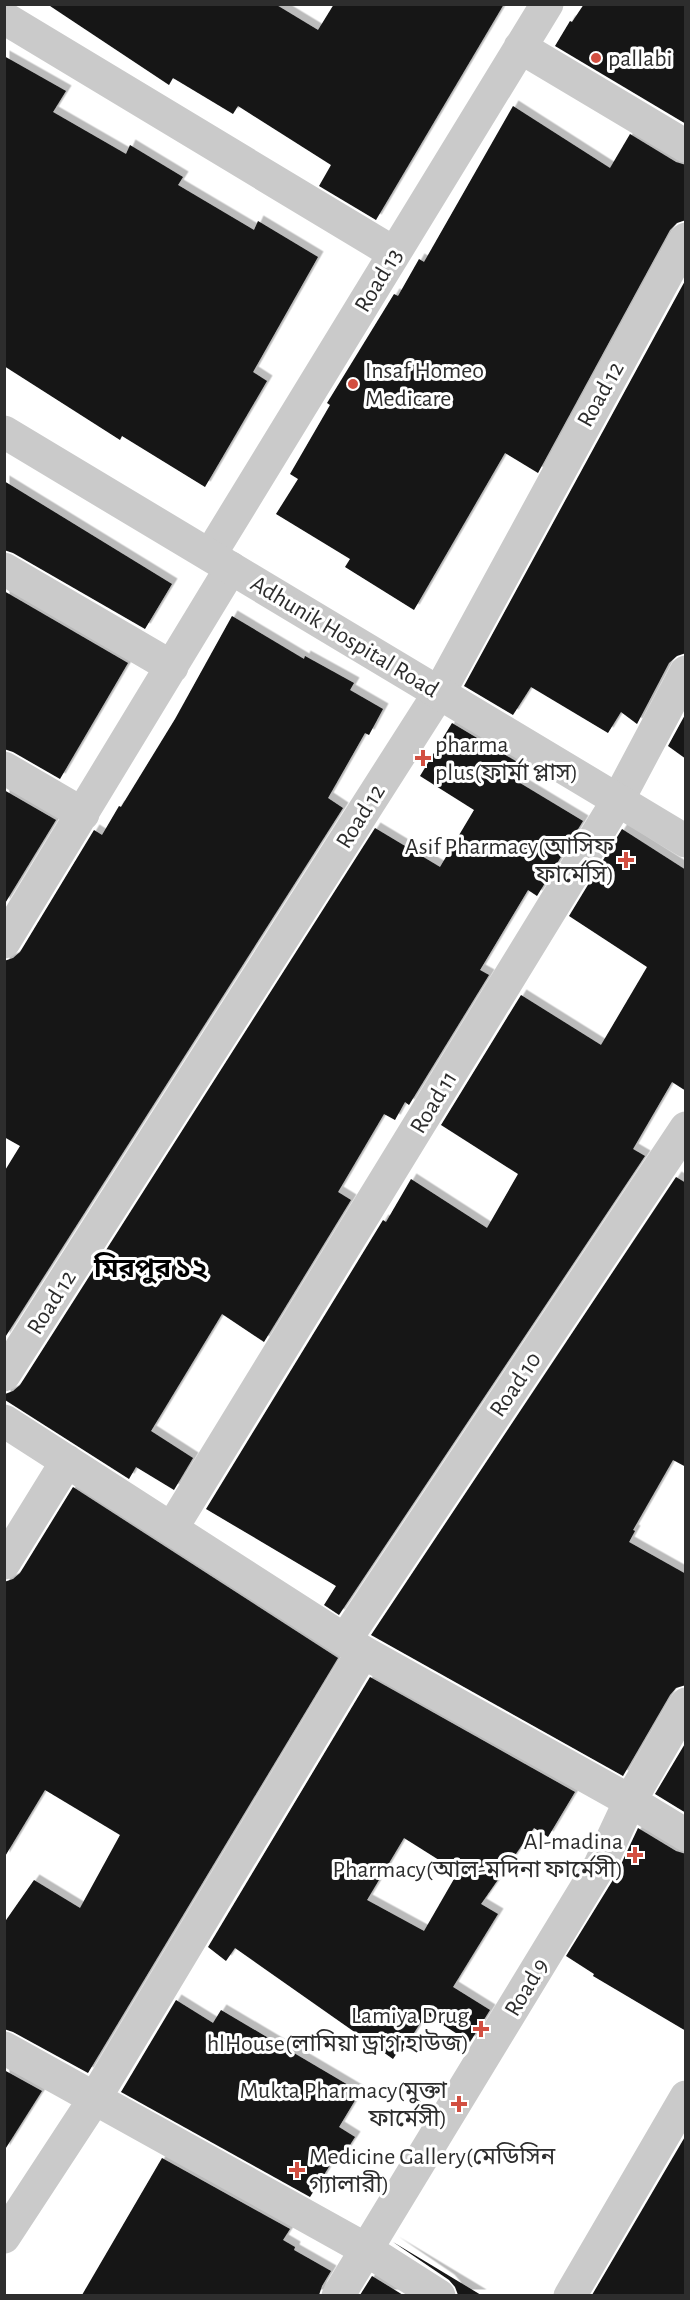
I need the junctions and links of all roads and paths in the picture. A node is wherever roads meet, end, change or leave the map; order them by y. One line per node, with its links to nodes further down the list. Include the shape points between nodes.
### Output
1 (547, 4): 3 (street, Road 13)
2 (4, 18): 6 (street)
3 (520, 47): 4 (street); 6 (street, Road 13)
4 (686, 146)
5 (686, 239): 12 (street, Road 12)
6 (394, 254): 8 (street, Road 13)
7 (4, 432): 8 (street, Adhunik Hospital Road)
8 (220, 562): 10 (street, Road 13); 12 (street, Adhunik Hospital Road)
9 (4, 569): 10 (street)
10 (172, 667): 15 (street, Road 13)
11 (686, 672): 14 (street, Road 11)
12 (439, 693): 14 (street, Adhunik Hospital Road); 19 (street, Road 12)
13 (4, 768): 15 (street)
14 (618, 800): 16 (street, Adhunik Hospital Road); 22 (street, Road 11)
15 (83, 814): 17 (street, Road 13)
16 (686, 841)
17 (4, 942)
18 (686, 1128): 24 (street, Road 10)
19 (4, 1376)
20 (4, 1421): 21 (street)
21 (67, 1461): 22 (street); 23 (street)
22 (172, 1528): 24 (street)
23 (4, 1563)
24 (354, 1646): 26 (street); 30 (street, Road 10)
25 (686, 1704): 26 (street, Road 9)
26 (630, 1801): 27 (street); 32 (street, Road 9, via 600,1864)
27 (686, 1835)
28 (4, 2048): 30 (street)
29 (686, 2097): 35 (street)
30 (95, 2098): 31 (street, Road 10); 32 (street)
31 (4, 2237)
32 (367, 2250): 33 (street, Road 9); 34 (street)
33 (338, 2295)
34 (440, 2295)
35 (570, 2295)

